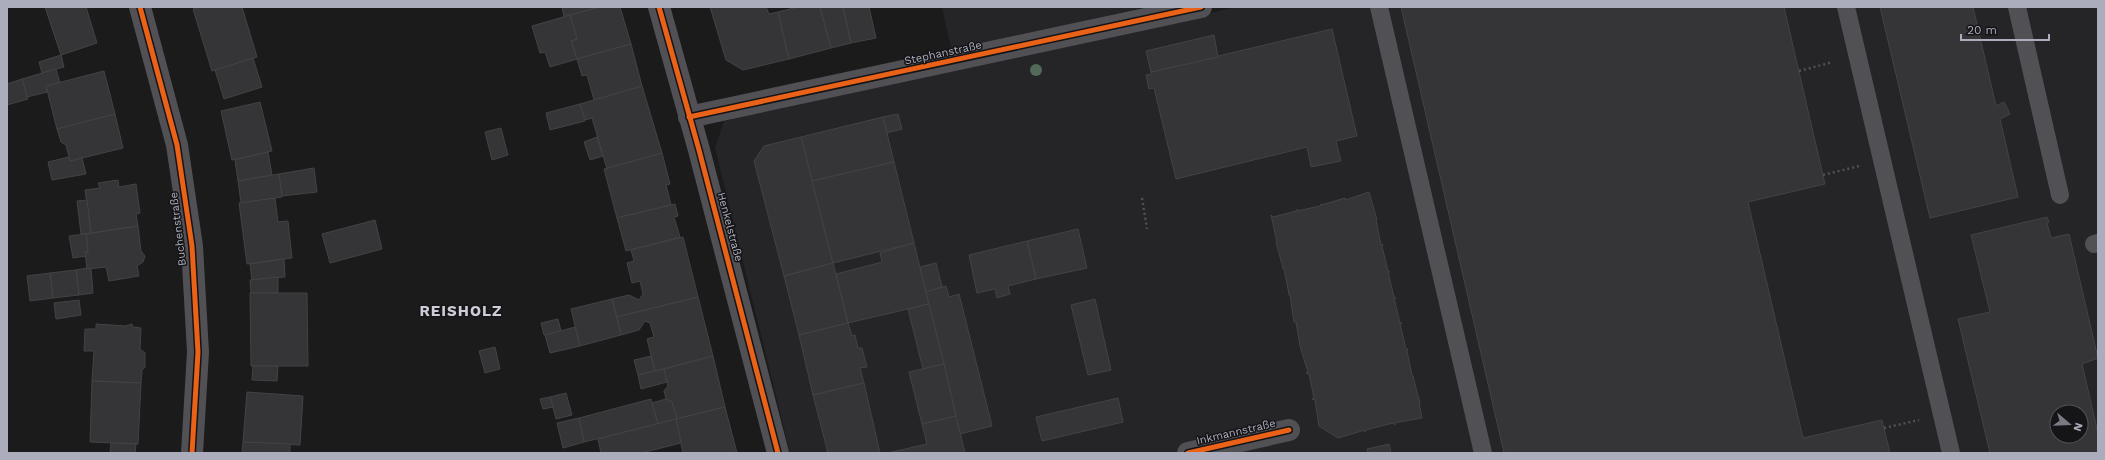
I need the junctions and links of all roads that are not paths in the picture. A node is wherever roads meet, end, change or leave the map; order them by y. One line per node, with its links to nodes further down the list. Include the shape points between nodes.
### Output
1 (140, 7): 10 (street, Buchenstraße, via 178,146 192,246 198,352)
2 (659, 7): 7 (street, Henkelstraße)
3 (1201, 7): 7 (street, Stephanstraße)
4 (1379, 7): 13 (lane)
5 (1846, 7): 14 (lane)
6 (2017, 7): 8 (lane)
7 (689, 117): 11 (street, Henkelstraße)
8 (2060, 195)
9 (1289, 430): 12 (street, Inkmannstraße)
10 (192, 453)
11 (778, 453)
12 (1188, 453)
13 (1483, 453)
14 (1951, 453)

